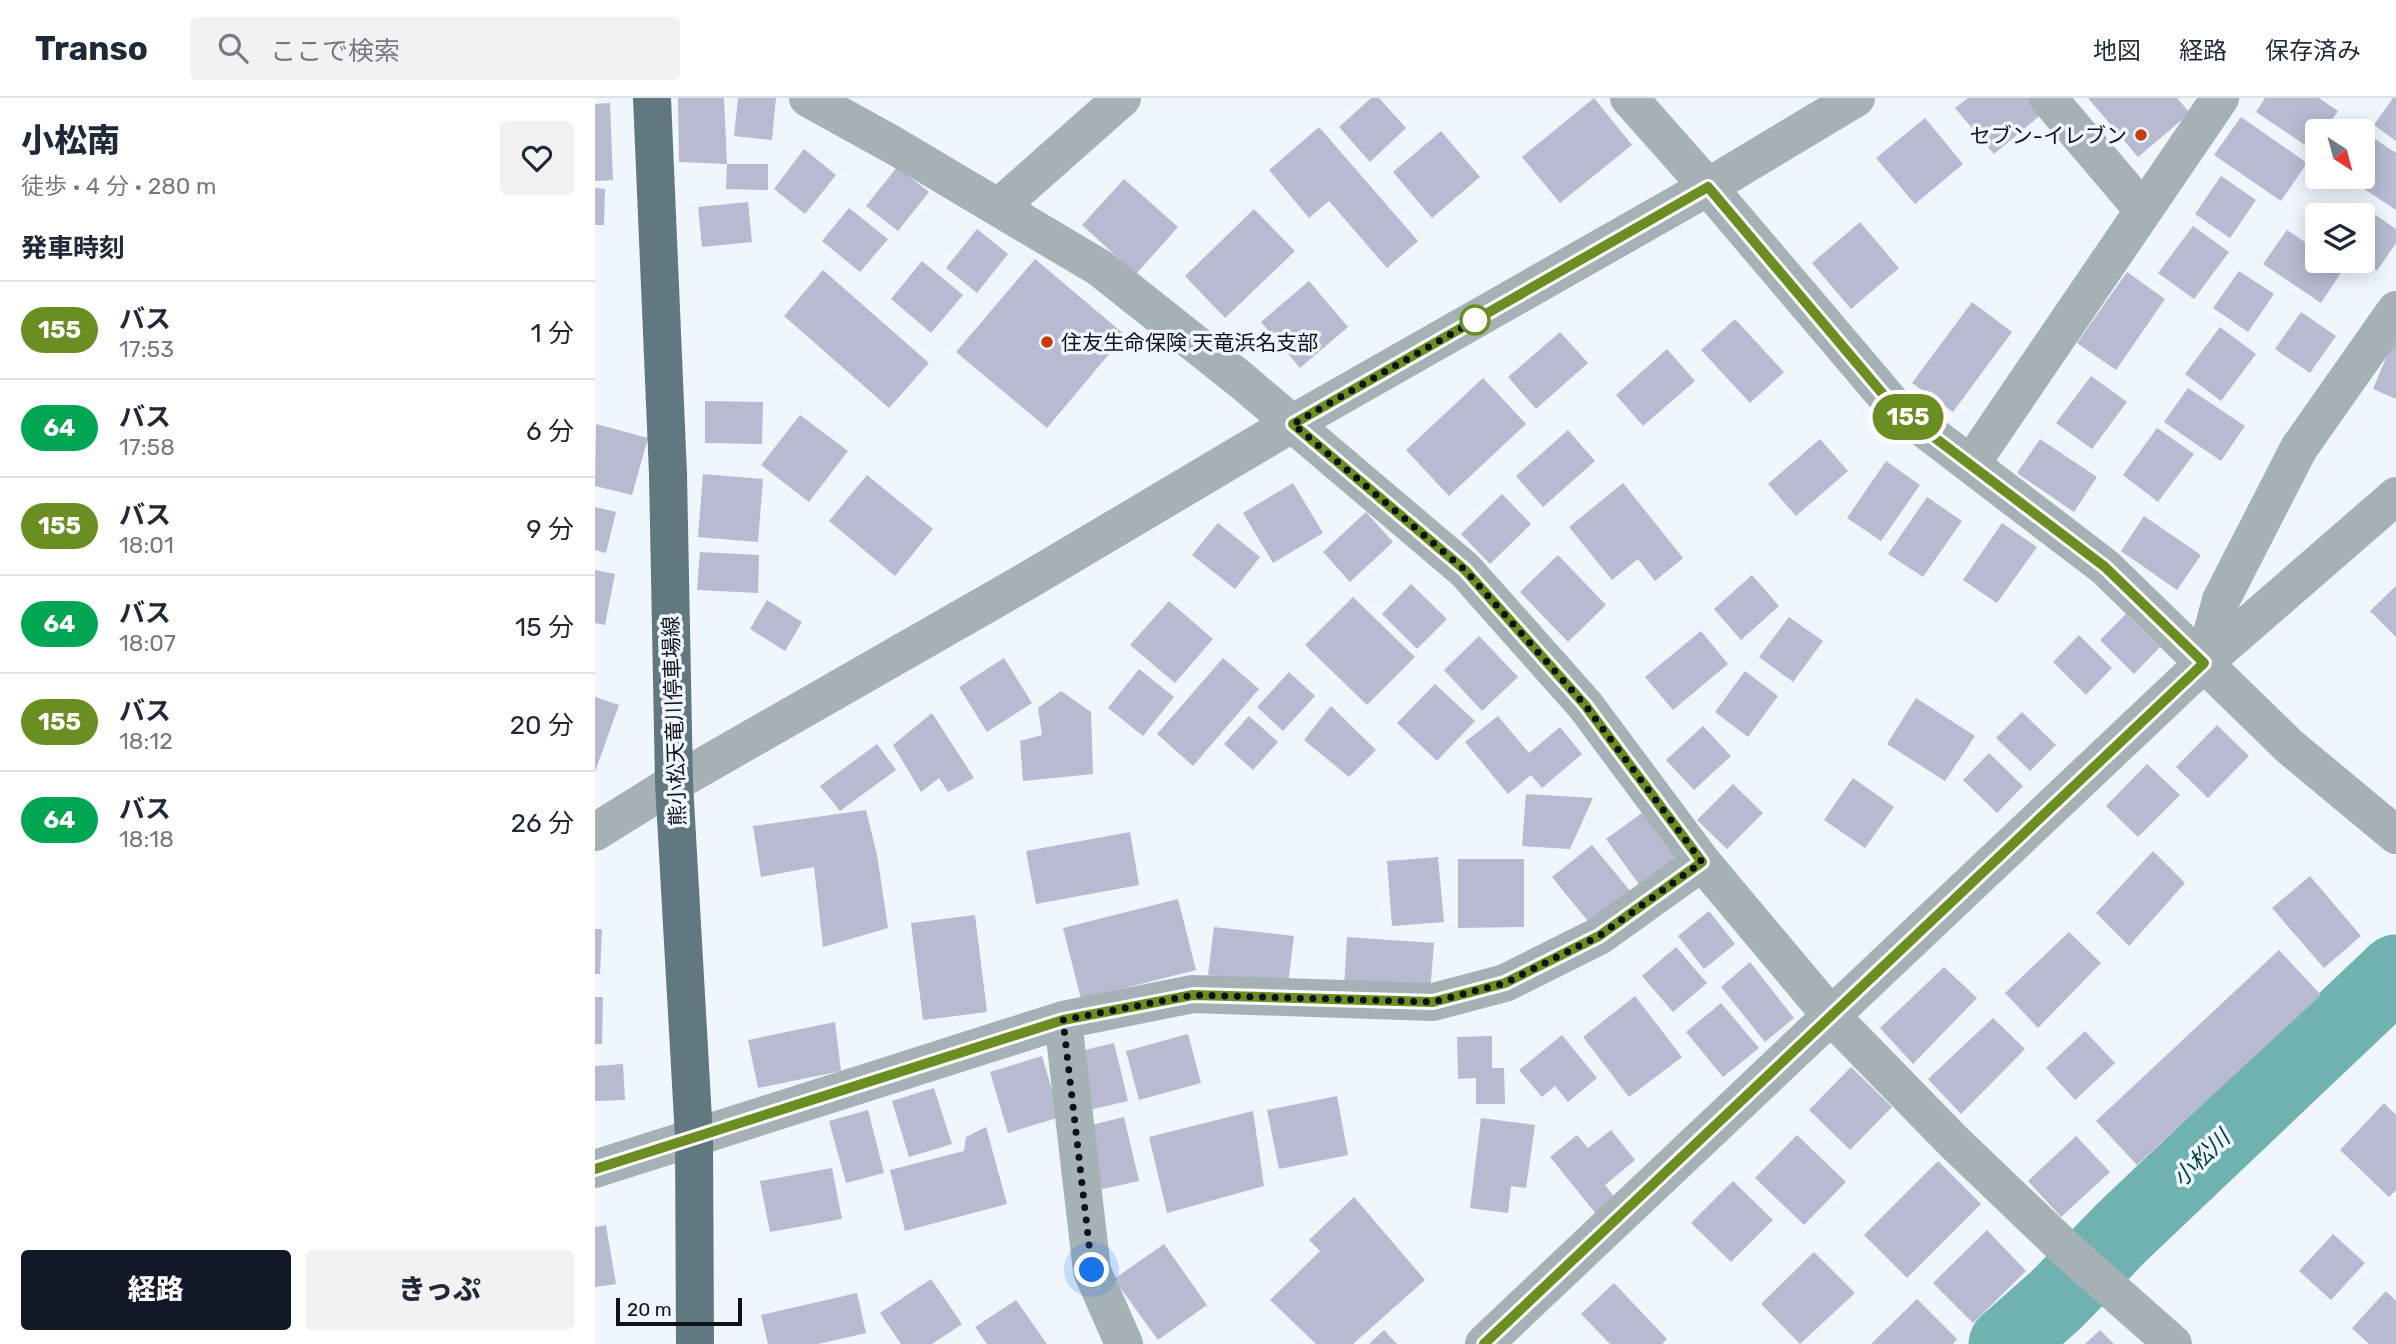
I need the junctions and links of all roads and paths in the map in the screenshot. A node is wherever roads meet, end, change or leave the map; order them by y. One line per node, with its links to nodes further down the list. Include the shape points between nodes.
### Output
1 (652, 98): 16 (main road, 熊小松天竜川停車場線, via 668,474)
2 (808, 98): 9 (street)
3 (1122, 98): 9 (street)
4 (1629, 98): 8 (street)
5 (1856, 98): 8 (street)
6 (2048, 98): 10 (street)
7 (2220, 98): 10 (street)
8 (1708, 187): 12 (street); 13 (street, via 1893,406)
9 (999, 207): 12 (street, via 1100,268)
10 (2143, 210): 13 (street)
11 (2396, 310): 15 (street, via 2299,448 2221,600)
12 (1293, 424): 16 (street); 19 (street, via 1465,570 1585,705)
13 (1971, 464): 15 (street, via 2105,567)
14 (2396, 496): 15 (street)
15 (2204, 663): 18 (street, via 2289,746); 20 (street)
16 (674, 783): 17 (street); 22 (main road, 熊小松天竜川停車場線)
17 (595, 832)
18 (2396, 835)
19 (1702, 862): 20 (street); 21 (street, via 1599,936 1505,983 1433,1002 1193,995)
20 (1832, 1017): 24 (street); 27 (street, via 1954,1142)
21 (1063, 1020): 22 (street); 26 (street, via 1092,1270)
22 (694, 1137): 23 (street); 25 (main road, 熊小松天竜川停車場線)
23 (595, 1169)
24 (1486, 1343)
25 (695, 1344)
26 (1124, 1344)
27 (2173, 1344)

